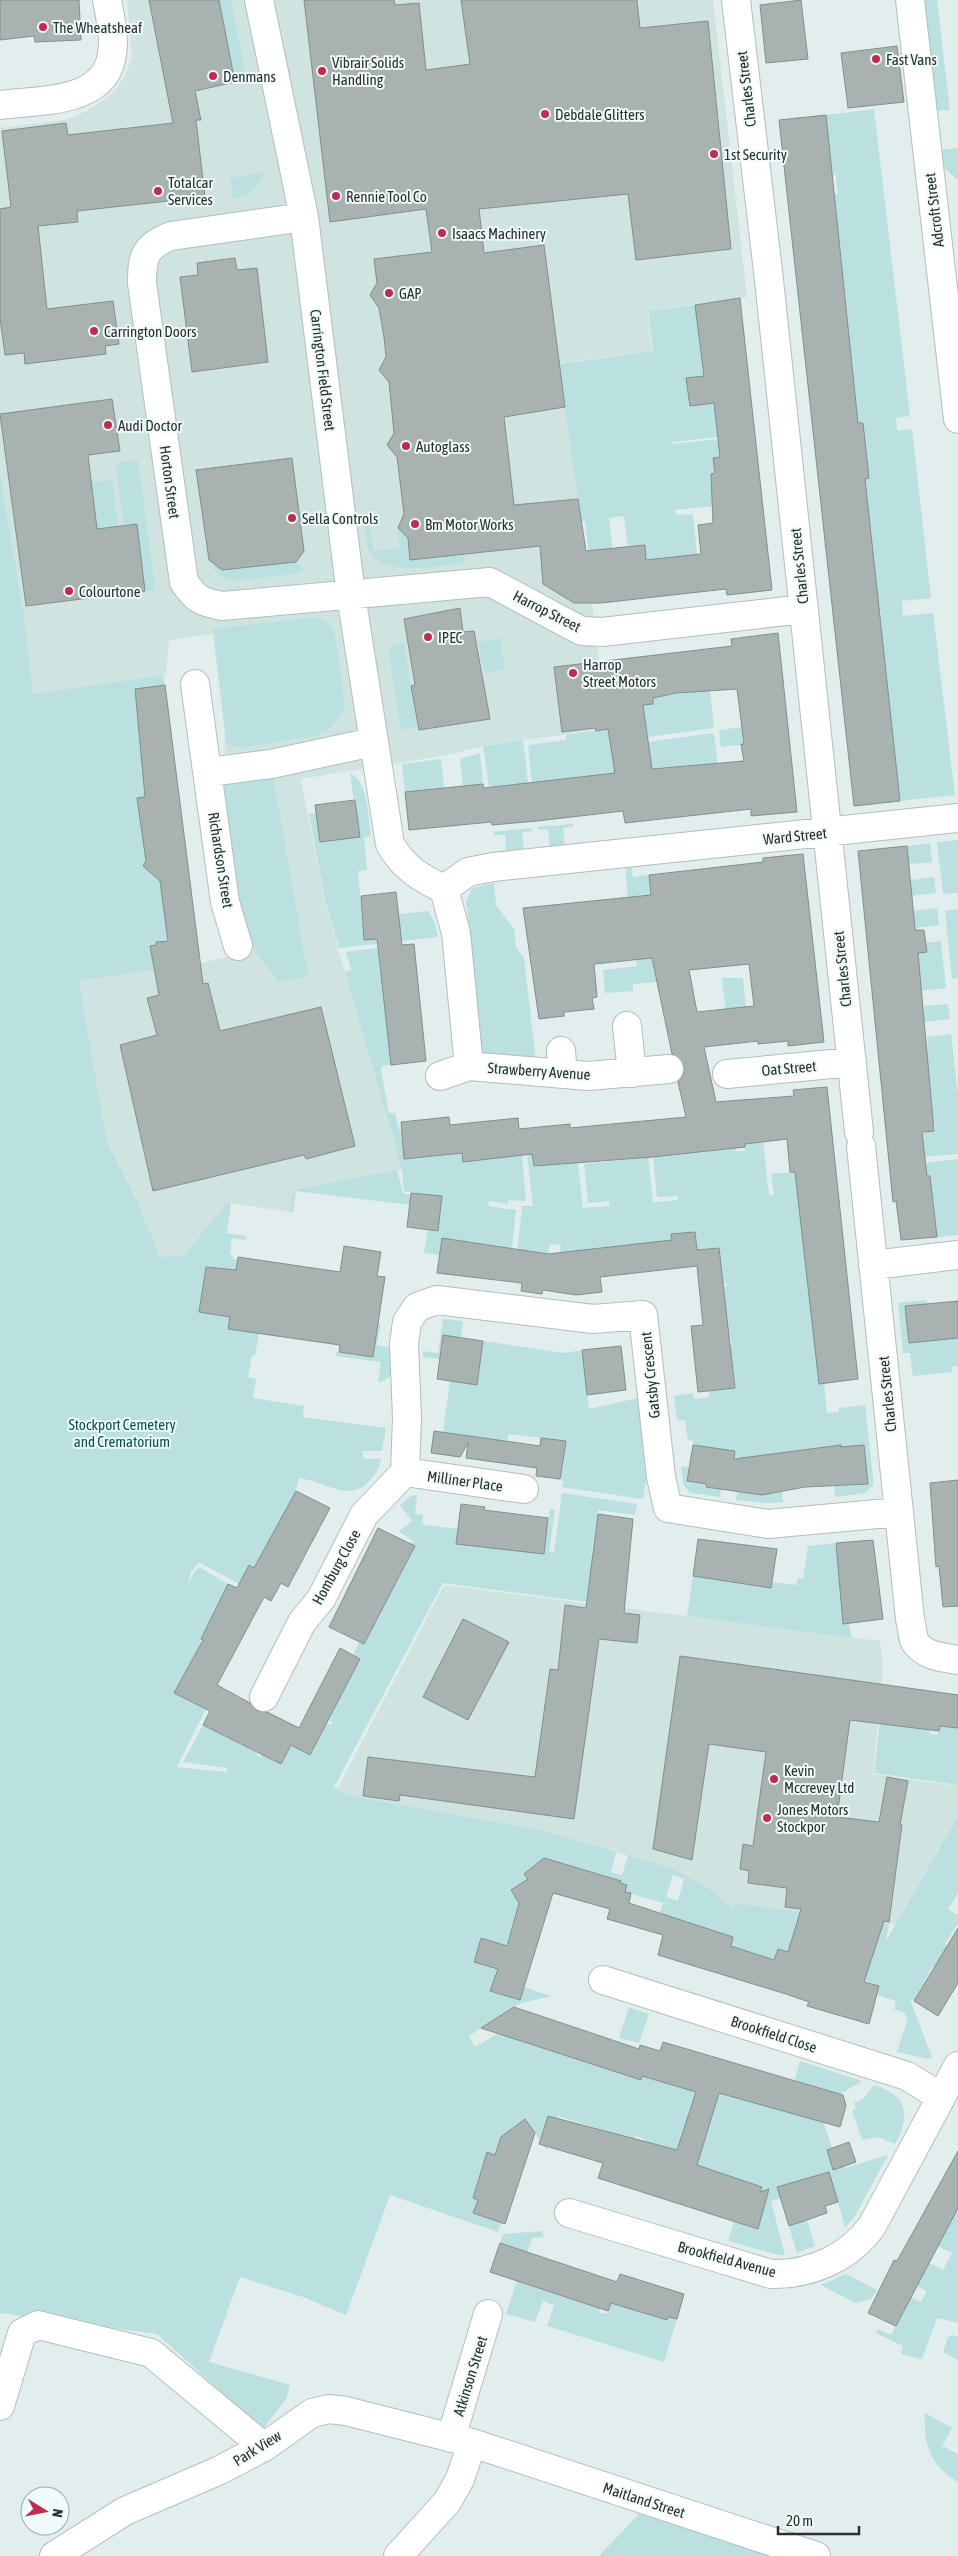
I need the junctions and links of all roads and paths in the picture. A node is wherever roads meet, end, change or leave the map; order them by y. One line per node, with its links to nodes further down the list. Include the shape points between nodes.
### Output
1 (107, 0): 5 (street, via 113,52 102,80 78,94)
2 (260, 0): 7 (street, Carrington Field Street)
3 (736, 0): 10 (street, Charles Street)
4 (910, 0): 6 (street, Adcroft Street)
5 (0, 105)
6 (946, 204): 8 (street, Adcroft Street)
7 (304, 217): 9 (street, Carrington Field Street); 9 (street, Horton Street, via 171,236 158,241 144,255 142,283 184,582 194,597 222,606)
8 (958, 419)
9 (351, 595): 10 (street, Harrop Street, via 490,582 582,631 598,632); 12 (street, Carrington Field Street)
10 (804, 609): 15 (street, Charles Street)
11 (195, 684): 13 (street, Richardson Street)
12 (373, 742): 13 (street, via 271,764); 16 (street, via 390,844 411,871)
13 (209, 772): 17 (street, Richardson Street, via 226,902)
14 (958, 818): 15 (street, Ward Street)
15 (828, 833): 16 (street, Ward Street, via 479,869 468,872); 19 (street, Charles Street)
16 (444, 889): 20 (street, Strawberry Avenue, via 456,932)
17 (238, 946)
18 (627, 1026): 22 (street)
19 (852, 1062): 23 (street, Oat Street); 26 (street, Charles Street)
20 (470, 1066): 22 (street, Strawberry Avenue, via 562,1063 588,1076); 24 (street, Strawberry Avenue)
21 (669, 1069): 22 (street, Strawberry Avenue)
22 (632, 1073)
23 (727, 1074)
24 (440, 1076)
25 (958, 1255): 26 (street)
26 (873, 1265): 29 (street, Charles Street)
27 (405, 1472): 28 (street, Milliner Place); 29 (street, Gatsby Crescent, via 404,1344 407,1322 417,1307 437,1300 593,1319 644,1315 661,1477 668,1508 768,1524); 31 (street, Homburg Close, via 364,1515 321,1599 302,1622)
28 (524, 1489)
29 (899, 1512): 30 (street, Charles Street, via 915,1642 937,1656)
30 (958, 1660)
31 (264, 1697)
32 (603, 1980): 34 (street, Brookfield Close, via 907,2076)
33 (958, 2066): 34 (street, Brookfield Avenue)
34 (941, 2097): 35 (street, Brookfield Avenue, via 864,2238 827,2263 804,2271 771,2274)
35 (569, 2213)
36 (488, 2314): 38 (street, Atkinson Street)
37 (0, 2406): 39 (street, via 22,2332 38,2325 152,2353)
38 (462, 2441): 39 (street, Park View, via 329,2409 312,2413); 41 (street, Atkinson Street, via 460,2479 447,2502); 42 (street, Maitland Street)
39 (264, 2447): 40 (street, Park View, via 126,2511)
40 (54, 2556)
41 (398, 2556)
42 (816, 2556)

